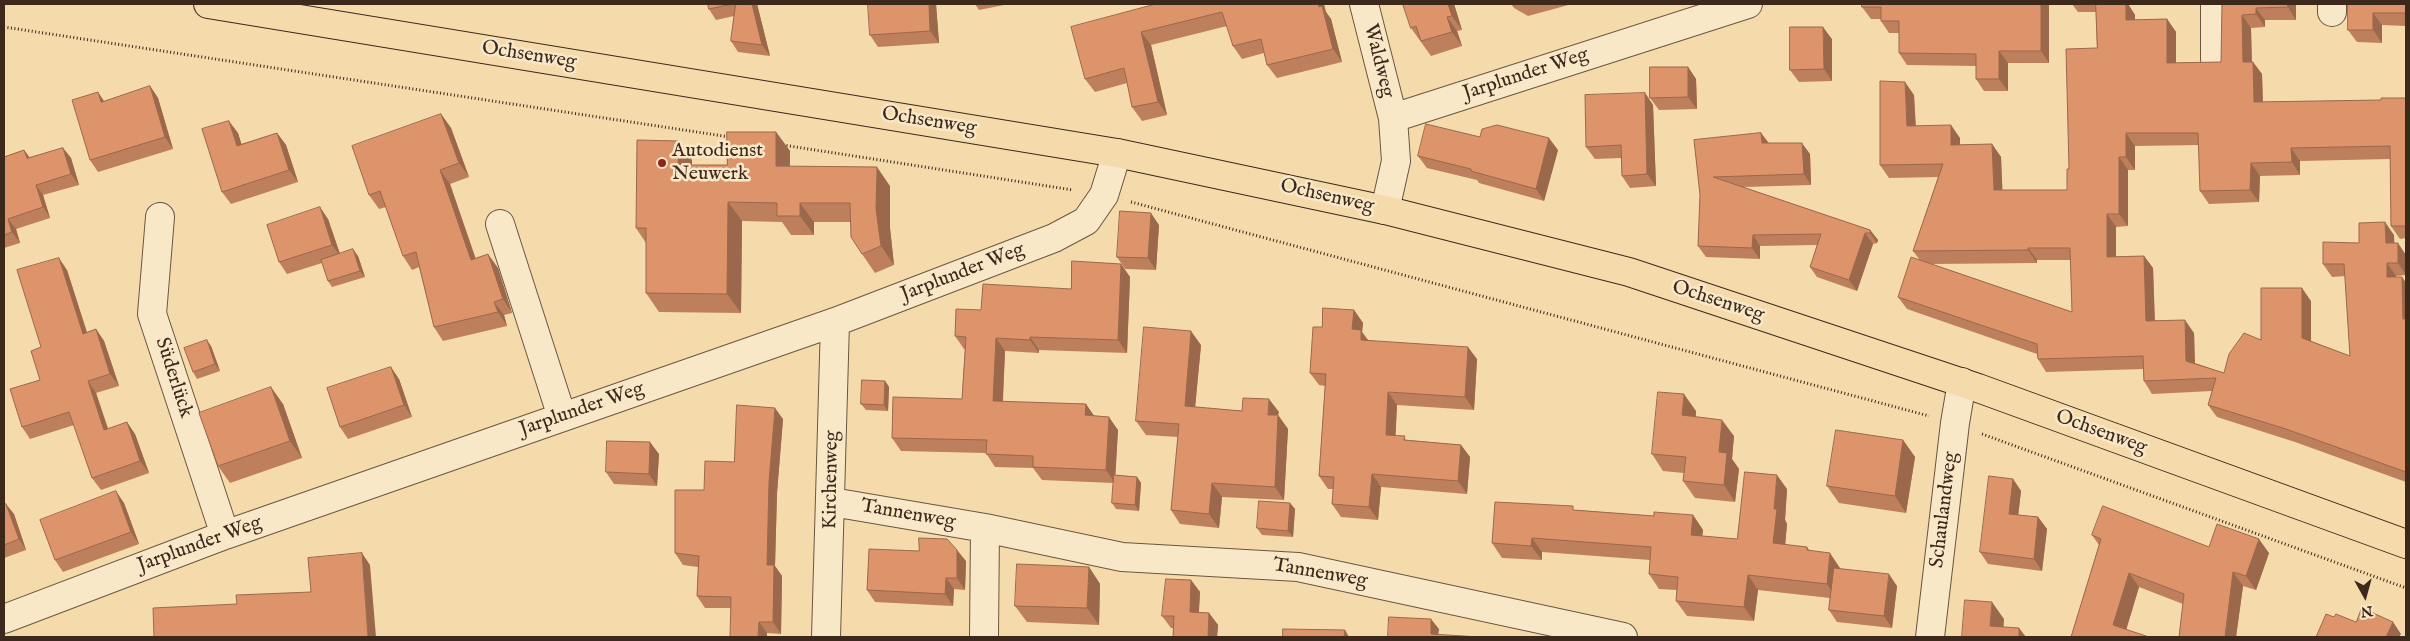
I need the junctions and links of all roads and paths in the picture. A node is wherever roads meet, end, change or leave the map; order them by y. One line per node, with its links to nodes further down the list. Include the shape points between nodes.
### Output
1 (208, 4): 10 (main road, Ochsenweg)
2 (1364, 4): 7 (street, Waldweg)
3 (1748, 4): 7 (street, Jarplunder Weg)
4 (2215, 4): 6 (street)
5 (4, 27): 8 (path)
6 (2215, 60)
7 (1393, 118): 12 (street, via 1396,162)
8 (731, 137)
9 (780, 145): 11 (path)
10 (1117, 153): 11 (street, Jarplunder Weg); 12 (main road, Ochsenweg)
11 (1104, 195): 15 (street, Jarplunder Weg, via 1086,221 1054,238); 19 (path)
12 (1385, 210): 17 (main road, Ochsenweg, via 1629,272)
13 (160, 217): 22 (street, Süderlück, via 152,314)
14 (500, 224): 18 (street)
15 (835, 322): 18 (street, Jarplunder Weg); 20 (street, Kirchenweg)
16 (515, 329): 18 (street)
17 (1962, 382): 19 (street, Schaulandweg); 23 (main road, Ochsenweg)
18 (554, 420): 22 (street, Jarplunder Weg)
19 (1955, 424): 24 (path); 30 (street, Schaulandweg)
20 (832, 502): 21 (street, Tannenweg); 27 (street, Kirchenweg)
21 (985, 528): 26 (street, Tannenweg, via 1122,557 1298,567); 28 (street)
22 (225, 534): 25 (street, Jarplunder Weg)
23 (2406, 544)
24 (2406, 588)
25 (4, 619)
26 (1537, 628): 29 (street, Tannenweg)
27 (826, 637)
28 (984, 637)
29 (1623, 637)
30 (1930, 637)

